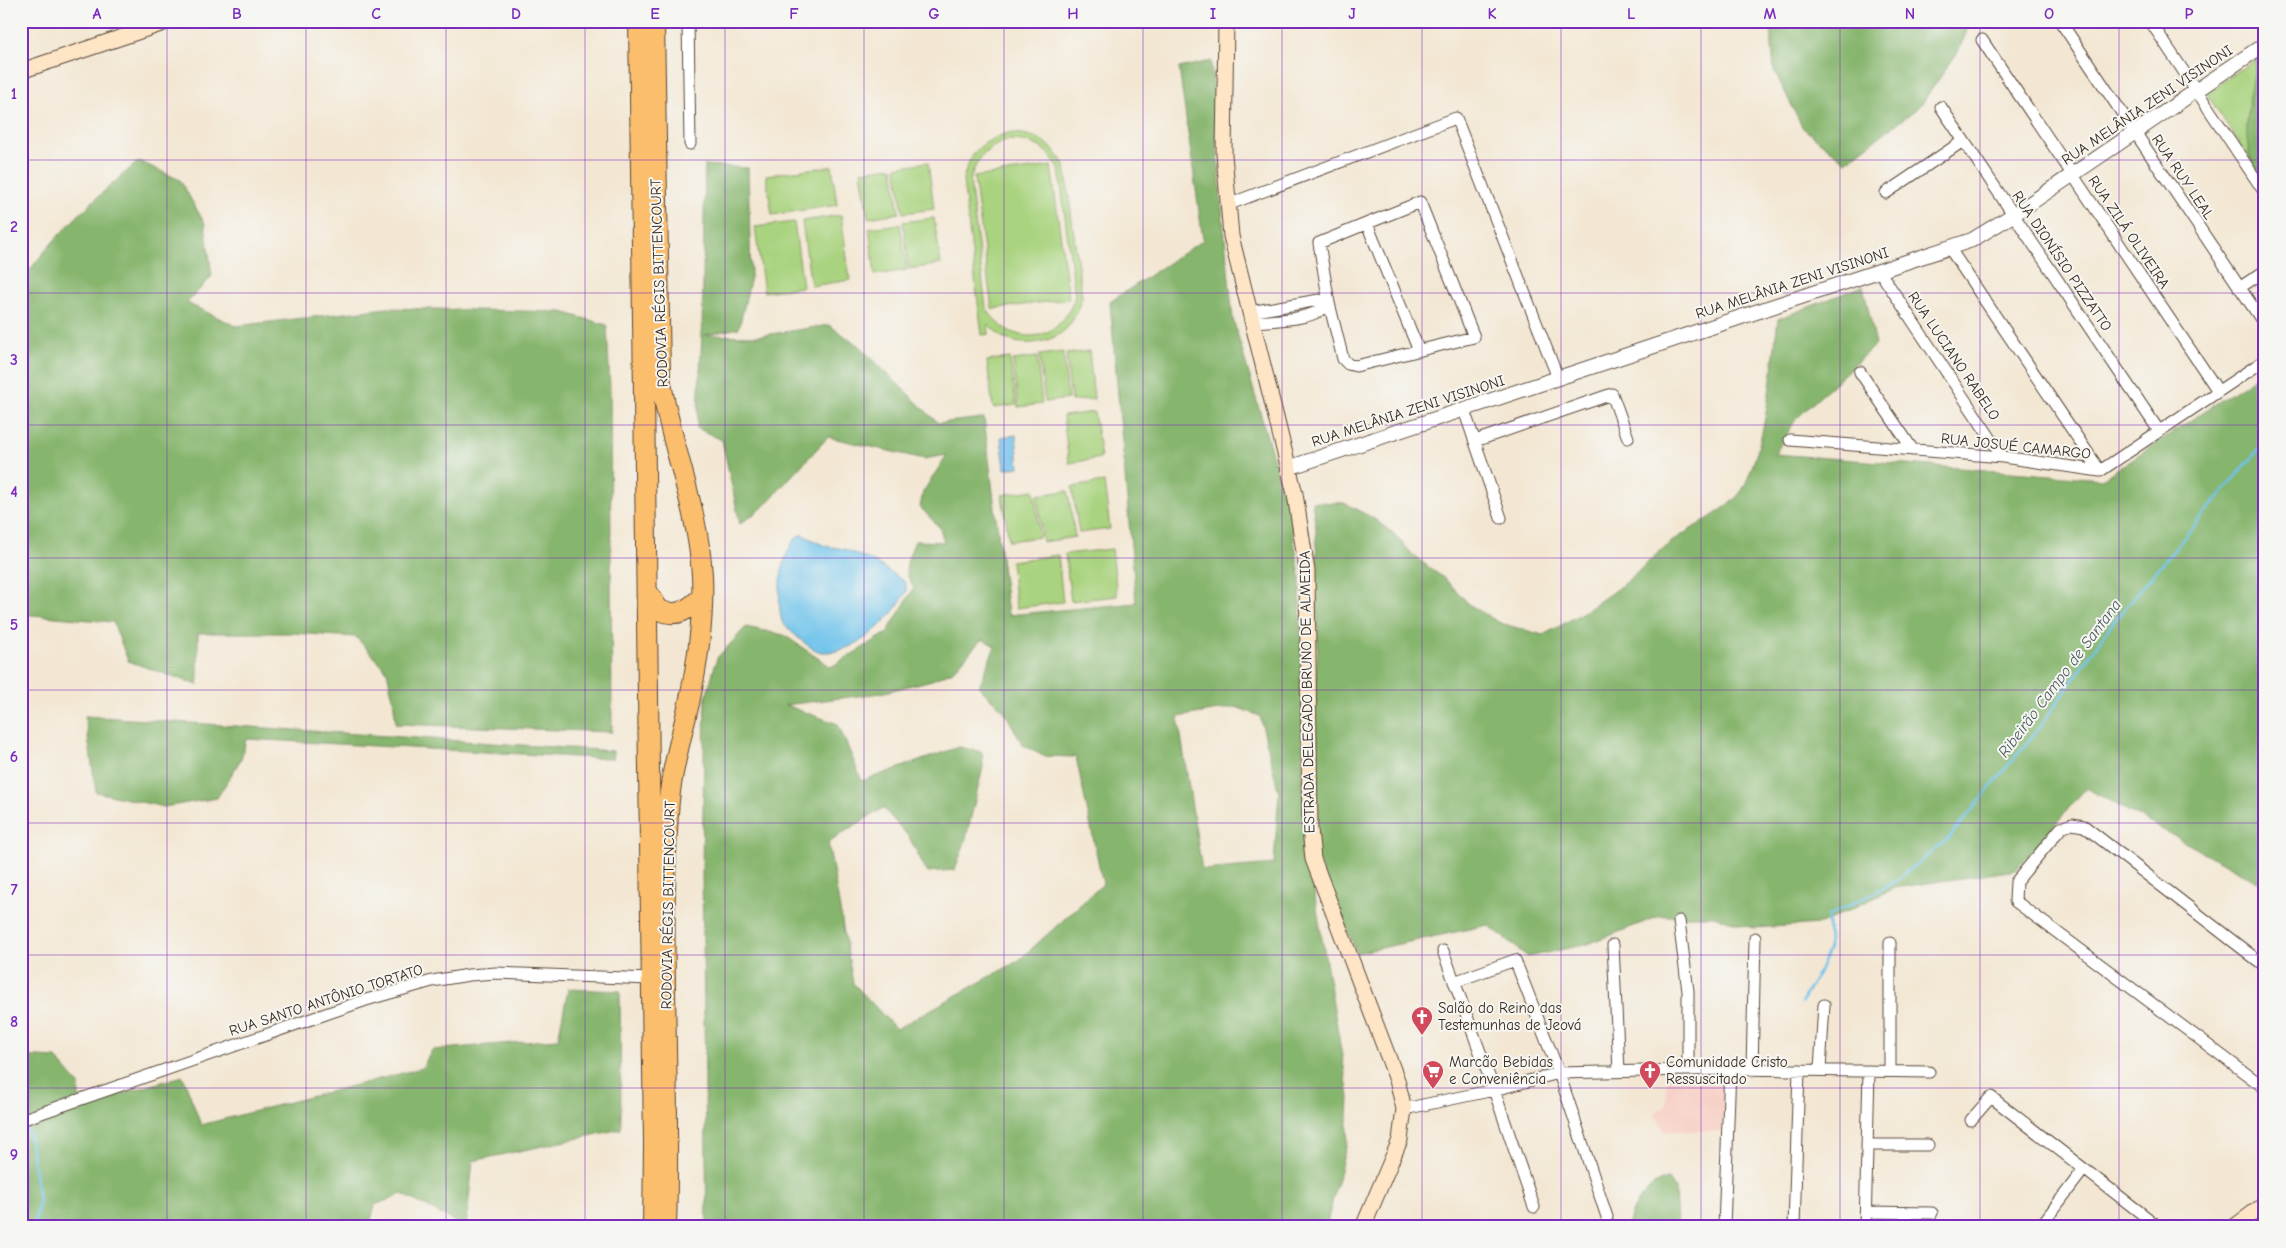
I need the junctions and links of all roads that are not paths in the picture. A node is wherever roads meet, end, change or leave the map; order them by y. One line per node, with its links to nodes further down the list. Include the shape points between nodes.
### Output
1 (170, 21): 10 (main road)
2 (639, 21): 44 (highway, RODOVIA RÉGIS BITTENCOURT)
3 (654, 21): 45 (highway, RODOVIA RÉGIS BITTENCOURT, via 660,377 693,508)
4 (688, 21): 15 (street)
5 (1226, 21): 19 (main road, ESTRADA DELEGADO BRUNO DE ALMEIDA, via 1224,154)
6 (2060, 21): 13 (street, RUA RUY LEAL)
7 (2150, 21): 11 (street)
8 (1982, 40): 16 (street, RUA ZILÁ OLIVEIRA)
9 (2265, 44): 11 (street, RUA MELÂNIA ZENI VISINONI)
10 (21, 72)
11 (2196, 91): 13 (street, RUA MELÂNIA ZENI VISINONI); 17 (street)
12 (1941, 107): 14 (street, RUA DIONÍSIO PIZZATTO)
13 (2135, 132): 16 (street, RUA MELÂNIA ZENI VISINONI); 25 (street, RUA RUY LEAL)
14 (1963, 140): 18 (street); 20 (street, RUA DIONÍSIO PIZZATTO)
15 (690, 144)
16 (2072, 175): 20 (street, RUA MELÂNIA ZENI VISINONI); 33 (street, RUA ZILÁ OLIVEIRA)
17 (2265, 193)
18 (1886, 194)
19 (1227, 205): 27 (main road, ESTRADA DELEGADO BRUNO DE ALMEIDA, via 1231,236); 32 (street, via 1456,118)
20 (2013, 215): 22 (street, RUA MELÂNIA ZENI VISINONI, via 1982,235); 35 (street, RUA DIONÍSIO PIZZATTO)
21 (1367, 224): 26 (street, via 1319,243); 29 (street); 29 (street, via 1420,202 1474,337)
22 (1950, 249): 24 (street, RUA MELÂNIA ZENI VISINONI); 42 (street)
23 (2265, 270): 25 (street)
24 (1880, 272): 32 (street, RUA MELÂNIA ZENI VISINONI); 40 (street, RUA LUCIANO RABELO)
25 (2239, 288): 28 (street, RUA RUY LEAL)
26 (1330, 303): 27 (street, via 1319,300); 29 (street, via 1343,359 1348,364 1356,366)
27 (1251, 317): 41 (main road, ESTRADA DELEGADO BRUNO DE ALMEIDA)
28 (2265, 326)
29 (1418, 352)
30 (2265, 360): 33 (street, RUA JOSUÉ CAMARGO)
31 (1860, 372): 39 (street)
32 (1558, 378): 34 (street, RUA MELÂNIA ZENI VISINONI)
33 (2218, 391): 35 (street, RUA JOSUÉ CAMARGO)
34 (1464, 410): 38 (street); 41 (street, RUA MELÂNIA ZENI VISINONI)
35 (2159, 431): 42 (street, RUA JOSUÉ CAMARGO)
36 (1628, 438): 38 (street, via 1612,394)
37 (1790, 440): 39 (street, RUA JOSUÉ CAMARGO)
38 (1474, 441): 43 (street)
39 (1913, 450): 40 (street, RUA JOSUÉ CAMARGO)
40 (2003, 457): 42 (street, RUA JOSUÉ CAMARGO)
41 (1288, 468): 67 (main road, ESTRADA DELEGADO BRUNO DE ALMEIDA, via 1307,571 1313,859 1397,1080)
42 (2100, 471)
43 (1501, 518)
44 (647, 591): 45 (highway, via 659,610 675,614 692,607); 52 (highway, RODOVIA RÉGIS BITTENCOURT)
45 (702, 597): 80 (highway, RODOVIA RÉGIS BITTENCOURT, via 694,678 673,774 668,814)
46 (1679, 920): 56 (street, via 1688,991)
47 (1755, 938): 57 (street)
48 (1890, 943): 62 (street)
49 (1613, 945): 60 (street)
50 (1443, 952): 53 (street)
51 (2265, 966): 65 (street, via 2084,826 2072,824 2062,828 2016,882 2016,901)
52 (651, 979): 68 (street, RUA SANTO ANTÔNIO TORTATO, via 496,973 432,982 366,1000); 79 (highway, RODOVIA RÉGIS BITTENCOURT)
53 (1454, 982): 64 (street, via 1515,960); 66 (street)
54 (1824, 1005): 59 (street)
55 (1730, 1069): 56 (street); 57 (street); 82 (street)
56 (1688, 1070): 60 (street)
57 (1752, 1070): 58 (street)
58 (1799, 1070): 59 (street); 83 (street)
59 (1820, 1070): 61 (street)
60 (1619, 1071): 64 (street)
61 (1870, 1071): 62 (street); 70 (street)
62 (1890, 1071): 63 (street)
63 (1929, 1072)
64 (1559, 1073): 66 (street); 77 (street)
65 (2265, 1088)
66 (1494, 1090): 67 (street); 74 (street)
67 (1404, 1109): 81 (main road, ESTRADA DELEGADO BRUNO DE ALMEIDA, via 1400,1140)
68 (21, 1120)
69 (1972, 1120): 72 (street, via 1991,1097)
70 (1868, 1145): 71 (street); 75 (street)
71 (1928, 1145)
72 (2084, 1169): 78 (street); 85 (street)
73 (2265, 1204): 87 (main road)
74 (1534, 1207)
75 (1866, 1212): 76 (street); 84 (street)
76 (1932, 1213)
77 (1607, 1217)
78 (2144, 1222): 86 (street)
79 (653, 1227)
80 (666, 1227)
81 (1363, 1227)
82 (1724, 1227)
83 (1794, 1227)
84 (1865, 1227)
85 (2040, 1227)
86 (2159, 1227)
87 (2234, 1227)

